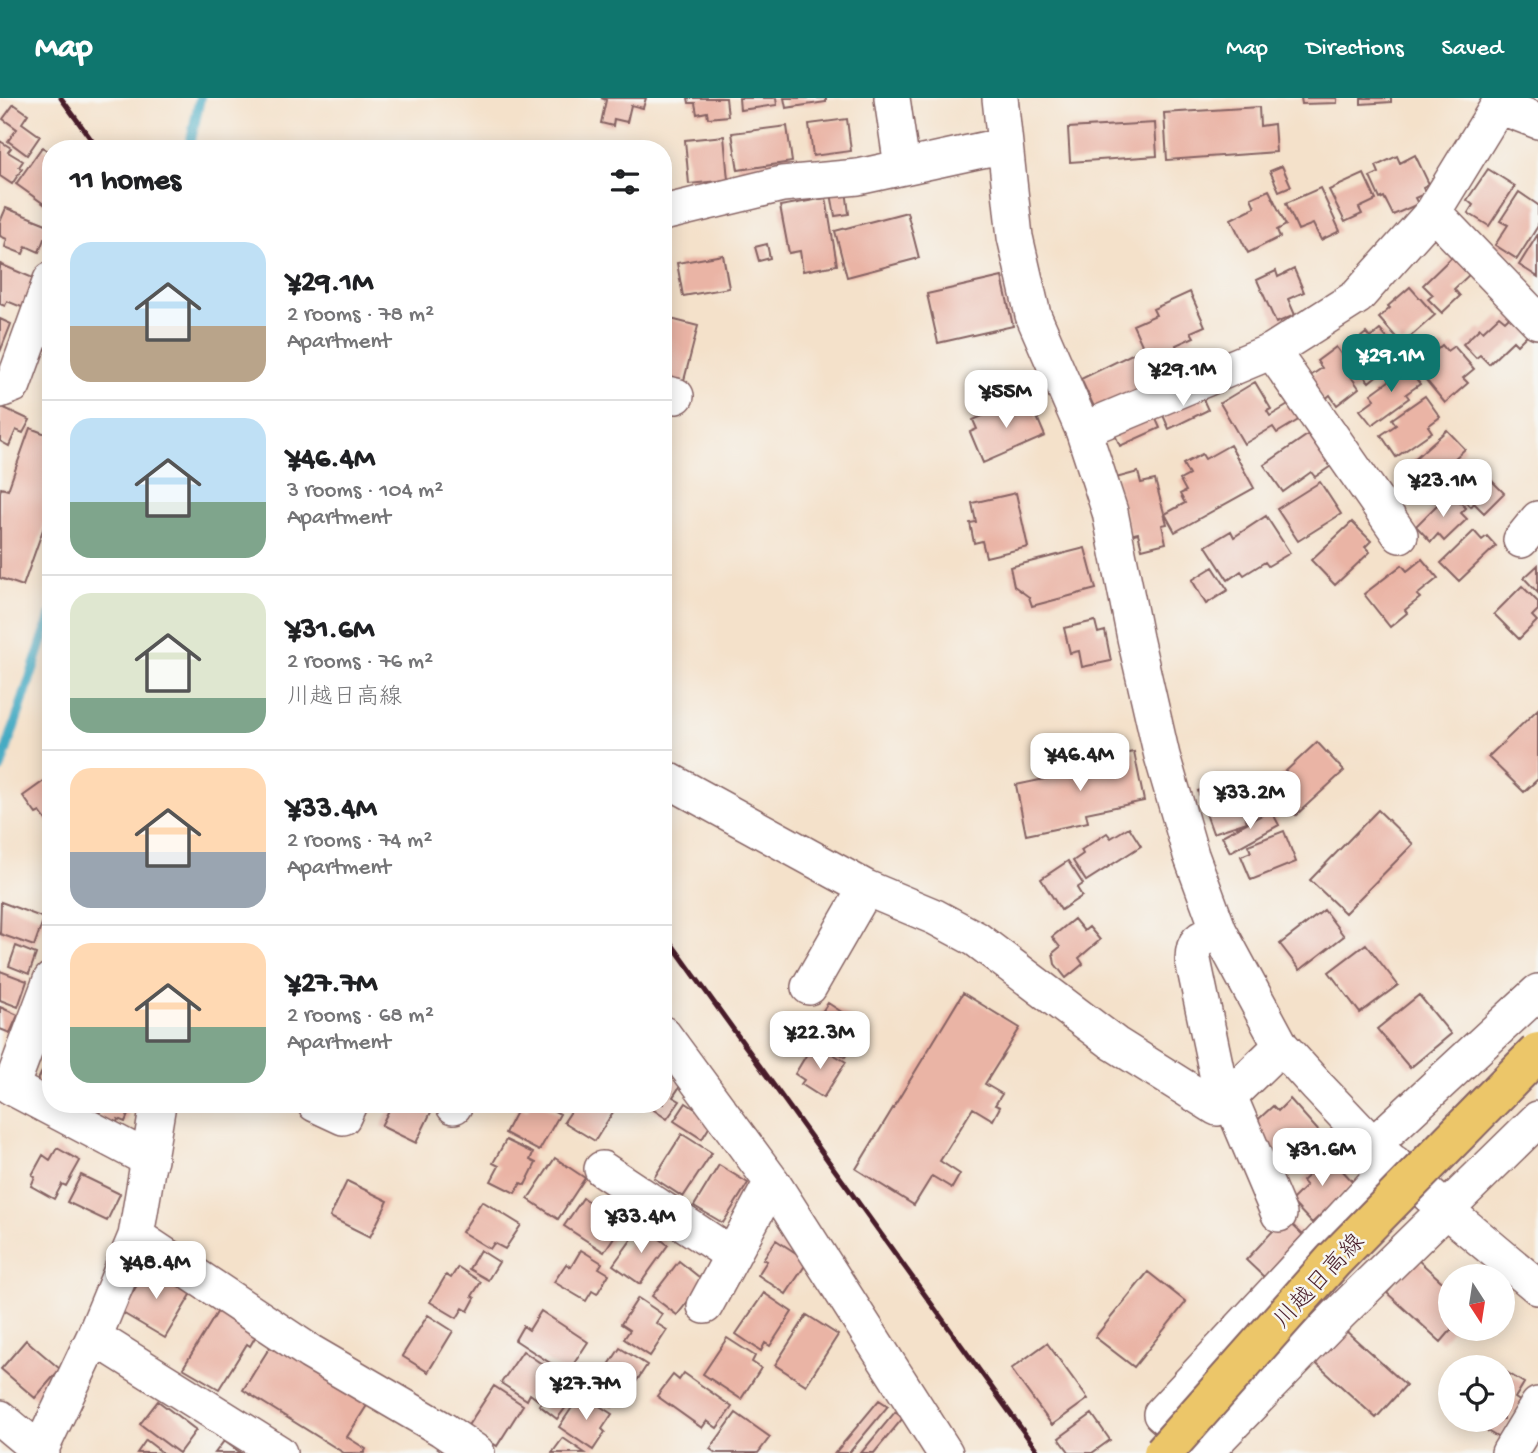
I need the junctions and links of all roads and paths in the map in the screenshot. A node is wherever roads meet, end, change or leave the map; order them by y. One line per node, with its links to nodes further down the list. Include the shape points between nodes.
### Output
1 (892, 98): 6 (street)
2 (1000, 98): 5 (street)
3 (1501, 102): 4 (street); 8 (street)
4 (1538, 121)
5 (1005, 145): 6 (street); 13 (street, via 1016,237 1033,315)
6 (902, 167): 7 (street, via 858,177 782,184)
7 (672, 212)
8 (1433, 212): 10 (street); 11 (street, via 1357,297)
9 (42, 305): 12 (street, via 13,385)
10 (1538, 321)
11 (1272, 351): 13 (street); 14 (street)
12 (0, 390)
13 (1083, 430): 17 (street, via 1110,512 1163,756 1191,855)
14 (1400, 535)
15 (672, 782): 16 (street)
16 (866, 888): 18 (street); 24 (street, via 976,939 1115,1044 1217,1108)
17 (1219, 931): 22 (street); 24 (street, via 1200,939 1193,948 1193,960)
18 (809, 987)
19 (1538, 992): 29 (street)
20 (42, 1004): 25 (street, via 11,1087)
21 (672, 1046): 32 (street)
22 (1281, 1046): 24 (street); 29 (street)
23 (1538, 1052): 47 (main road, 川越日高線, bridge, via 1333,1261)
24 (1226, 1099): 34 (street)
25 (42, 1103)
26 (61, 1113): 30 (street)
27 (157, 1113): 30 (street)
28 (1538, 1119): 33 (street)
29 (1384, 1154): 33 (street); 43 (street, via 1161,1414)
30 (150, 1160): 35 (street)
31 (602, 1169): 36 (street)
32 (772, 1182): 36 (street); 46 (street)
33 (1446, 1210): 37 (street); 43 (street)
34 (1279, 1214)
35 (136, 1236): 39 (street); 45 (street, via 310,1352)
36 (732, 1255): 38 (street)
37 (1538, 1287)
38 (705, 1306)
39 (94, 1337): 42 (street); 44 (street)
40 (1538, 1405): 48 (street)
41 (0, 1418): 42 (street)
42 (41, 1452)
43 (1204, 1452)
44 (279, 1453)
45 (477, 1453)
46 (945, 1453)
47 (1163, 1453)
48 (1509, 1453)

